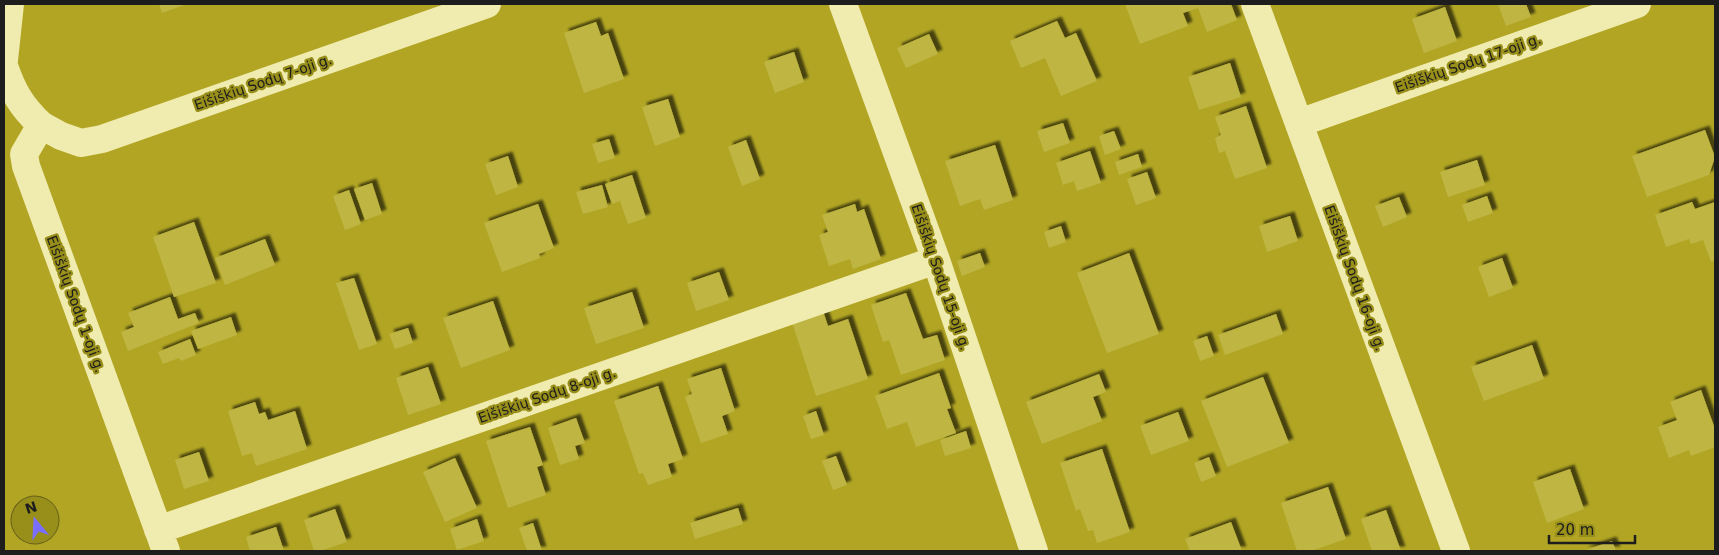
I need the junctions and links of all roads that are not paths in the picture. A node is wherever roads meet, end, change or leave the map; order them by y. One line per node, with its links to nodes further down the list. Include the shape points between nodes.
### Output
1 (10, 4): 6 (street)
2 (487, 4): 9 (street, Eišiškių Sodų 7-oji g., via 102,139 81,143)
3 (843, 4): 10 (street, Eišiškių Sodų 15-oji g.)
4 (1256, 4): 8 (street, Eišiškių Sodų 16-oji g.)
5 (1637, 4): 8 (street, Eišiškių Sodų 17-oji g.)
6 (4, 60)
7 (4, 66): 9 (street, via 12,90 25,110)
8 (1299, 123): 13 (street, Eišiškių Sodų 16-oji g.)
9 (41, 125): 11 (street, Eišiškių Sodų 1-oji g., via 24,154 26,166)
10 (936, 260): 11 (street, Eišiškių Sodų 8-oji g.); 12 (street, Eišiškių Sodų 15-oji g.)
11 (162, 541)
12 (1034, 551)
13 (1456, 551)

